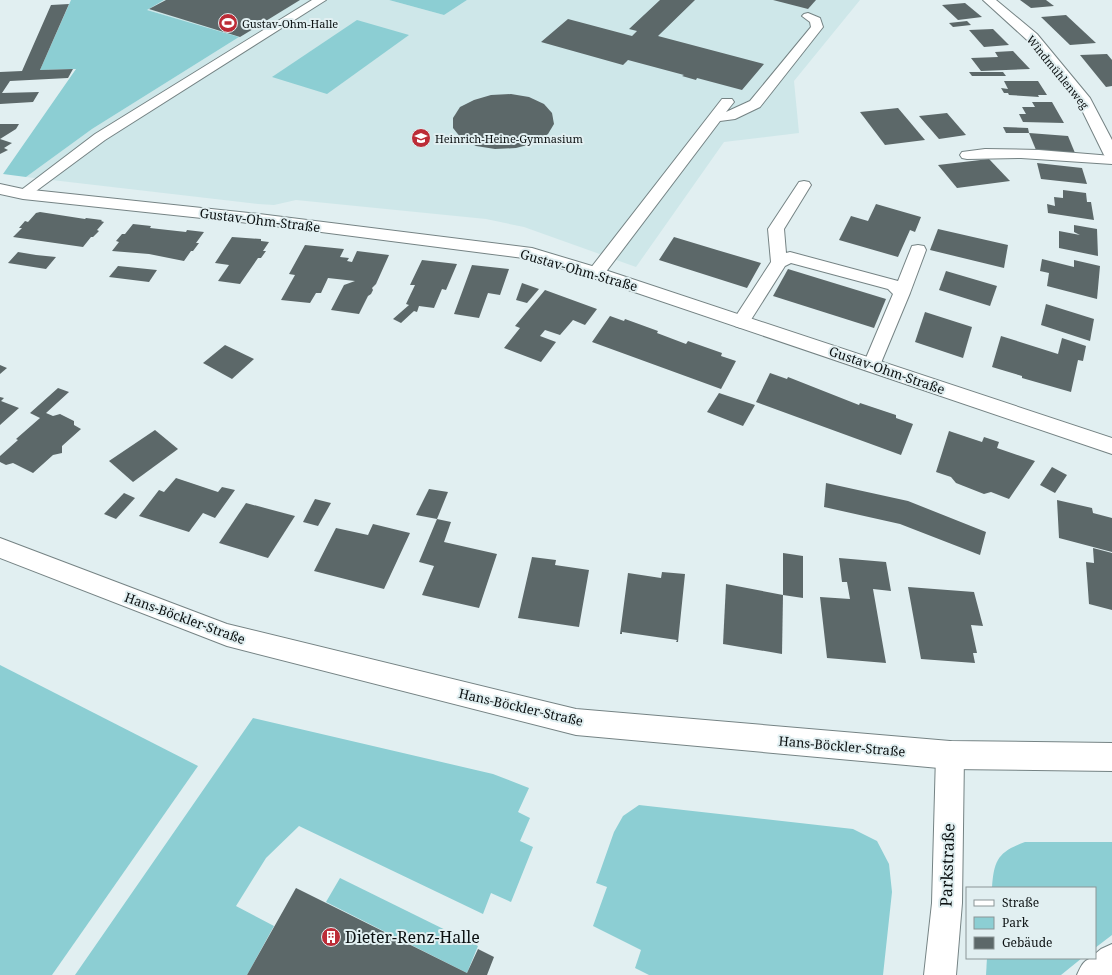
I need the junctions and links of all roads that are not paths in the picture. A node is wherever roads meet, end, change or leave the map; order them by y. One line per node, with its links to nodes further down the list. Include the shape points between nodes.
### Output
1 (320, 0): 11 (lane, via 100,137)
2 (989, 0): 7 (street, Windmühlenweg, via 1032,37 1085,101)
3 (808, 16): 5 (lane, via 816,20 817,27 755,104 730,116)
4 (727, 102): 5 (lane)
5 (716, 117): 14 (lane)
6 (967, 155): 8 (lane, via 1026,153)
7 (1112, 155)
8 (1112, 160)
9 (804, 185): 13 (lane, via 776,229)
10 (0, 189): 11 (street, Gustav-Ohm-Straße)
11 (23, 194): 14 (street, Gustav-Ohm-Straße, via 259,219 532,254)
12 (918, 250): 15 (lane)
13 (779, 262): 15 (lane, via 790,257 894,285); 16 (lane)
14 (596, 273): 16 (street, Gustav-Ohm-Straße)
15 (902, 293): 17 (lane)
16 (741, 322): 17 (street, Gustav-Ohm-Straße)
17 (872, 365): 18 (street, Gustav-Ohm-Straße)
18 (1112, 446)
19 (0, 548): 20 (street, Hans-Böckler-Straße, via 227,635 576,722)
20 (950, 755): 21 (street, Hans-Böckler-Straße); 23 (street, Parkstraße, via 947,903)
21 (1112, 757)
22 (1112, 960): 24 (street)
23 (940, 975)
24 (1093, 975)

